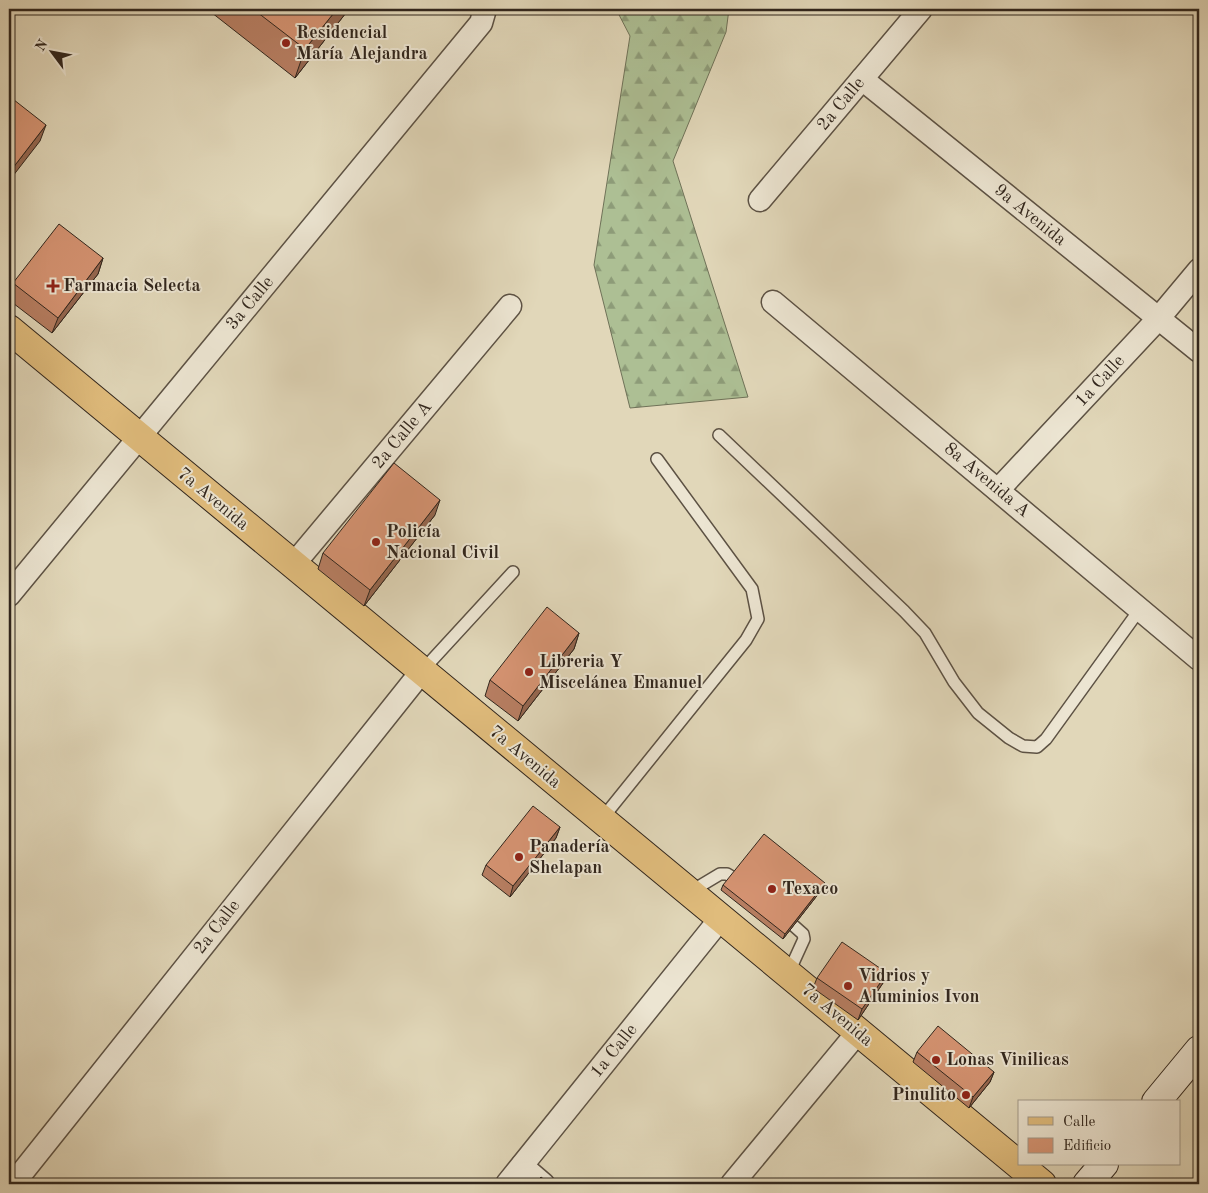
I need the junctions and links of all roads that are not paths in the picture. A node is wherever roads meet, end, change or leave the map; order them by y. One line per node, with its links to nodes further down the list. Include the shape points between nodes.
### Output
1 (485, 9): 12 (street, 3a Calle, via 481,23)
2 (921, 9): 3 (street, 2a Calle)
3 (862, 79): 4 (street, 2a Calle); 8 (street, 9a Avenida)
4 (760, 200)
5 (1199, 270): 8 (street, 1a Calle)
6 (773, 302): 14 (street, 8a Avenida A)
7 (510, 306): 15 (street, 2a Calle A)
8 (1158, 319): 10 (street, 9a Avenida); 14 (street, 1a Calle)
9 (9, 329): 12 (main road, 7a Avenida)
10 (1199, 351)
11 (719, 436): 18 (lane, via 904,611 925,633 954,682 978,713 1023,746 1037,747 1046,739)
12 (139, 437): 15 (main road, 7a Avenida); 17 (street, 3a Calle)
13 (657, 459): 21 (lane, via 752,589 758,619 746,640)
14 (998, 490): 18 (street, 8a Avenida A)
15 (293, 565): 20 (main road, 7a Avenida)
16 (513, 572): 20 (lane)
17 (9, 595)
18 (1140, 609): 19 (street, 8a Avenida A)
19 (1199, 659)
20 (422, 671): 21 (main road, 7a Avenida); 34 (street, 2a Calle)
21 (602, 820): 23 (main road, 7a Avenida)
22 (732, 877): 23 (lane, via 720,874)
23 (689, 892): 24 (main road, 7a Avenida)
24 (721, 918): 26 (main road, 7a Avenida); 31 (street, 1a Calle)
25 (794, 926): 26 (lane, via 804,939)
26 (788, 974): 27 (main road, 7a Avenida)
27 (858, 1032): 30 (main road, 7a Avenida); 37 (street)
28 (1199, 1050): 29 (main road)
29 (1158, 1100)
30 (1018, 1164)
31 (522, 1166): 35 (street, 1a Calle); 36 (street)
32 (1020, 1166): 38 (main road, 7a Avenida)
33 (1102, 1166): 39 (main road)
34 (13, 1184)
35 (507, 1184)
36 (543, 1184)
37 (732, 1184)
38 (1042, 1184)
39 (1087, 1184)

